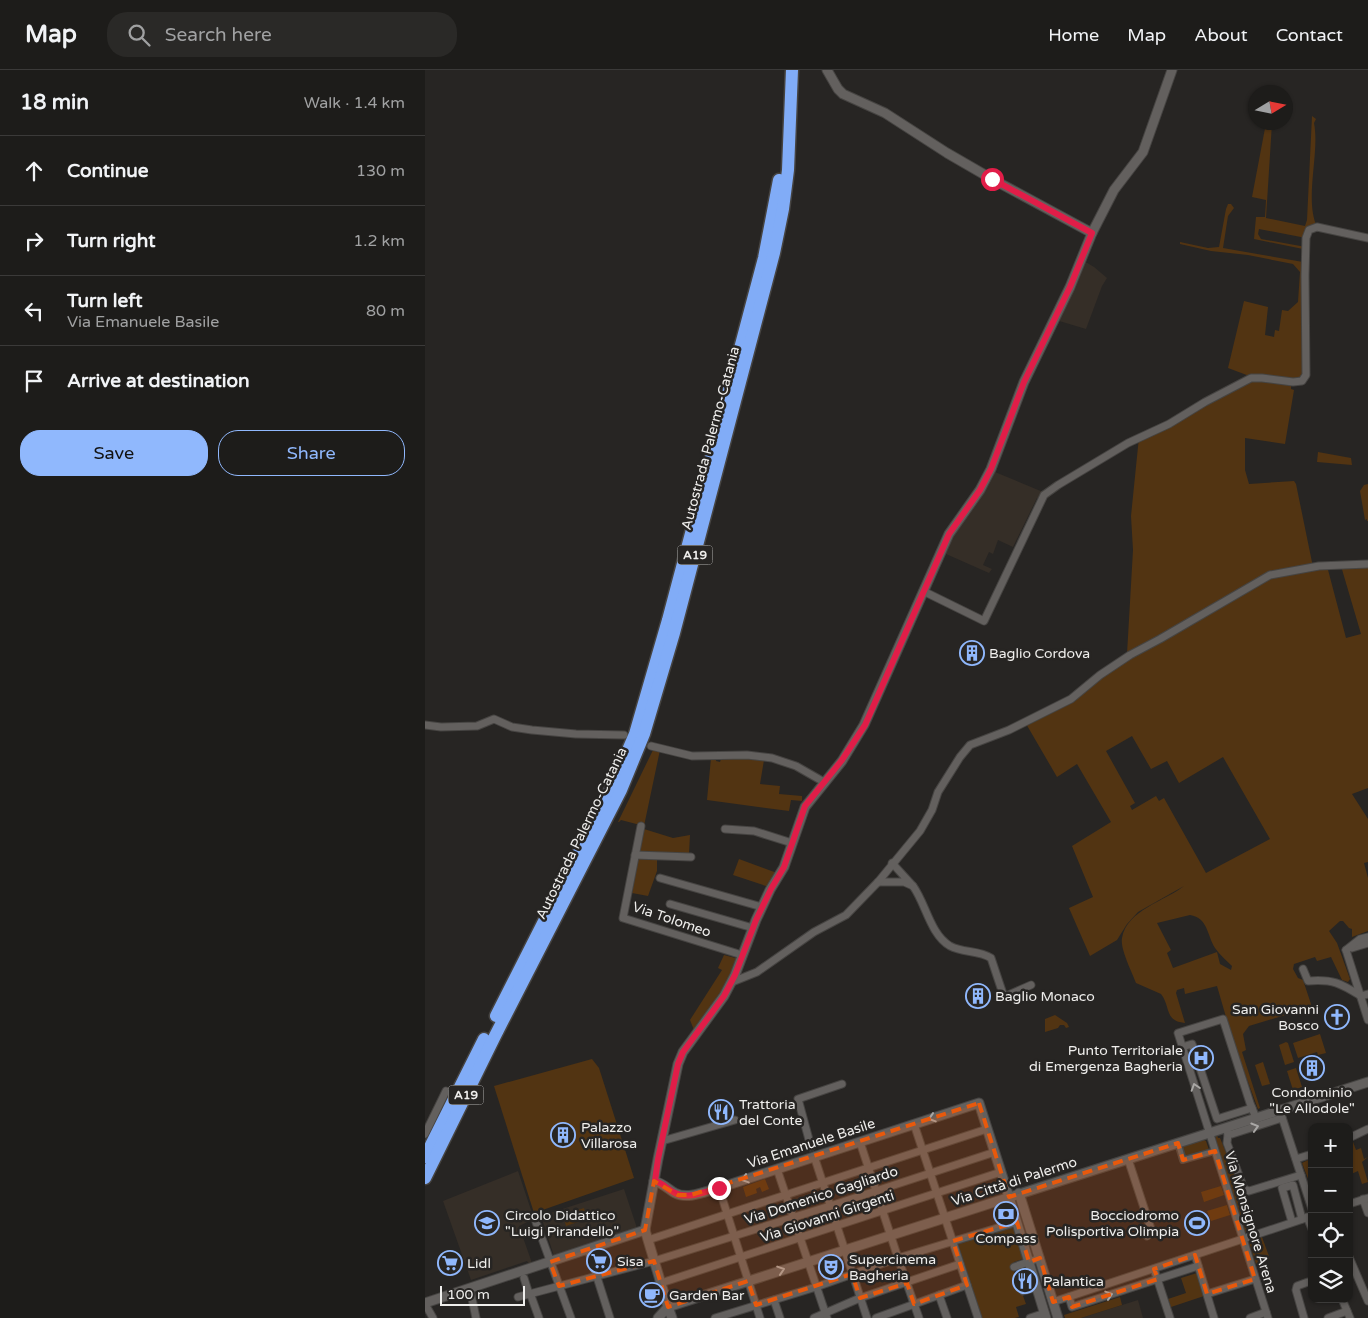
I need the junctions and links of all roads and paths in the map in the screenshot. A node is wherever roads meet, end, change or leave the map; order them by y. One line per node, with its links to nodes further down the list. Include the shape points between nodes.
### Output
1 (783, 70): 64 (highway, Autostrada Palermo-Catania / A19, via 780,172 764,258 635,734 612,787)
2 (792, 70): 72 (highway, Autostrada Palermo-Catania / A19, via 788,170 774,253 674,633 644,734 621,790)
3 (827, 70): 5 (street, via 843,94 885,113 947,153)
4 (1173, 70): 5 (street, via 1143,152 1113,190)
5 (1092, 233): 8 (street, via 1024,382 991,469 949,534)
6 (1368, 238): 8 (street, via 1317,228 1309,230 1305,276 1306,375 1302,381 1251,378 1128,443 1058,485 1045,496 984,621)
7 (1368, 564): 18 (street, via 1319,566 1270,575 1130,655 1071,699 1009,730 970,745 938,792 920,831)
8 (923, 591): 12 (street, via 865,725)
9 (425, 725): 10 (street, via 477,726 494,720 532,730)
10 (624, 735)
11 (651, 746): 12 (street, via 692,756 772,758 797,766)
12 (824, 782): 15 (street, via 805,806)
13 (641, 826): 16 (street, Via Tolomeo)
14 (725, 829): 15 (street, via 754,831)
15 (792, 843): 25 (street, via 784,867)
16 (635, 855): 17 (street); 30 (street, Via Tolomeo, via 623,918)
17 (691, 857)
18 (892, 863): 19 (street); 21 (street)
19 (902, 872): 22 (street, via 904,878); 23 (street)
20 (660, 878): 25 (street)
21 (878, 882): 22 (street); 32 (street, via 846,915 814,932 757,972)
22 (900, 882): 23 (street)
23 (913, 886): 33 (street, via 939,936 950,946 991,958 1004,997)
24 (670, 904): 26 (street)
25 (762, 907): 26 (street)
26 (753, 928): 30 (street)
27 (1368, 936): 29 (street)
28 (1368, 943): 29 (street)
29 (1346, 950): 34 (street)
30 (743, 955): 32 (street)
31 (1303, 968): 34 (street, via 1308,981 1338,982)
32 (732, 982): 55 (street, via 683,1052)
33 (1031, 985)
34 (1364, 995): 35 (street)
35 (1368, 1020)
36 (1182, 1047): 37 (street, via 1192,1044); 38 (street, Via Monsignore Arena); 44 (street, via 1178,1033 1223,1019)
37 (1197, 1060): 38 (street); 42 (street)
38 (1187, 1063): 43 (street, Via Monsignore Arena, one-way to 38)
39 (1368, 1082): 45 (street, Via Città di Palermo)
40 (841, 1084): 58 (street, via 798,1099)
41 (446, 1091): 53 (street)
42 (1211, 1102): 43 (street); 44 (street, via 1217,1119)
43 (1201, 1106): 52 (street, Via Monsignore Arena)
44 (1252, 1108): 46 (street)
45 (1281, 1115): 46 (street, Via Città di Palermo); 51 (street, one-way to 45, via 1232,1134); 66 (street)
46 (1256, 1118): 51 (street, Via Città di Palermo)
47 (735, 1120): 55 (street)
48 (914, 1124): 49 (street, Via Emanuele Basile, one-way to 48, via 979,1103); 56 (street, Via Emanuele Basile); 59 (street)
49 (987, 1129): 59 (street); 61 (street)
50 (1368, 1129): 54 (street)
51 (1227, 1131): 52 (street, Via Città di Palermo); 71 (street, via 1227,1143 1243,1190)
52 (1210, 1133): 57 (street, Via Città di Palermo); 60 (street, Via Monsignore Arena)
53 (425, 1134)
54 (1353, 1136)
55 (662, 1141): 73 (street)
56 (860, 1142): 62 (street, Via Emanuele Basile); 67 (street)
57 (1177, 1143): 60 (street, via 1183,1160); 65 (street, Via Città di Palermo)
58 (811, 1147)
59 (923, 1150): 67 (street); 70 (street)
60 (1215, 1151): 102 (street, Via Monsignore Arena)
61 (995, 1152): 69 (street); 70 (street, Via Domenico Gagliardo)
62 (814, 1156): 68 (street, Via Emanuele Basile); 74 (street)
63 (1308, 1156): 66 (street)
64 (425, 1157)
65 (1128, 1159): 78 (street, Via Città di Palermo); 100 (street, via 1151,1229)
66 (1296, 1160): 71 (street)
67 (869, 1168): 74 (street); 76 (street)
68 (777, 1169): 75 (street, Via Emanuele Basile, one-way to 75); 80 (street)
69 (1001, 1172): 77 (street, Via Giovanni Girgenti); 81 (street)
70 (930, 1173): 76 (street, Via Domenico Gagliardo); 77 (street)
71 (1301, 1175): 82 (street)
72 (425, 1178)
73 (655, 1181): 79 (street); 97 (street)
74 (823, 1183): 80 (street); 86 (street)
75 (719, 1188): 79 (street, Via Emanuele Basile, via 691,1196); 89 (street)
76 (877, 1191): 86 (street, Via Domenico Gagliardo); 87 (street)
77 (937, 1193): 87 (street, Via Giovanni Girgenti); 91 (street)
78 (1019, 1193): 81 (street, Via Città di Palermo); 110 (street)
79 (678, 1195): 84 (street)
80 (786, 1195): 89 (street); 90 (street)
81 (1009, 1196): 91 (street, Via Città di Palermo); 94 (street)
82 (1308, 1197)
83 (1365, 1198): 85 (street); 88 (street)
84 (670, 1199)
85 (1353, 1202)
86 (830, 1206): 90 (street, Via Domenico Gagliardo); 96 (street)
87 (883, 1211): 96 (street, Via Giovanni Girgenti); 98 (street)
88 (1368, 1213)
89 (727, 1214): 99 (street); 103 (street)
90 (793, 1217): 99 (street, Via Domenico Gagliardo); 101 (street)
91 (945, 1217): 98 (street, Via Città di Palermo); 104 (street)
92 (1307, 1217): 95 (street); 95 (street, via 1293,1185 1282,1188)
93 (536, 1222): 112 (street)
94 (1017, 1222): 104 (street); 114 (street)
95 (1292, 1222): 102 (street)
96 (837, 1226): 101 (street, Via Giovanni Girgenti); 106 (street)
97 (645, 1230): 103 (street); 105 (street)
98 (890, 1235): 106 (street, Via Città di Palermo); 109 (street)
99 (734, 1236): 108 (street); 111 (street, Via Domenico Gagliardo)
100 (1147, 1236)
101 (799, 1238): 108 (street, Via Giovanni Girgenti); 113 (street)
102 (1243, 1238): 107 (street); 124 (street, Via Monsignore Arena)
103 (648, 1240): 111 (street)
104 (953, 1241): 109 (street); 115 (street)
105 (588, 1249): 112 (street); 121 (street)
106 (845, 1250): 113 (street, Via Città di Palermo); 120 (street)
107 (1195, 1255): 116 (street); 119 (street)
108 (741, 1257): 125 (street); 127 (street, Via Giovanni Girgenti)
109 (898, 1258): 120 (street); 128 (street)
110 (1040, 1258): 114 (street); 143 (street)
111 (655, 1261): 121 (street, Via Domenico Gagliardo); 127 (street)
112 (550, 1262): 130 (street); 133 (street)
113 (807, 1262): 125 (street, Via Città di Palermo, one-way to 113); 131 (street)
114 (1029, 1262): 117 (street); 132 (street)
115 (961, 1264): 128 (street); 129 (street)
116 (1199, 1266): 123 (street); 136 (street)
117 (1014, 1267)
118 (1353, 1267): 142 (street)
119 (1155, 1269): 123 (street); 139 (street)
120 (852, 1274): 131 (street); 140 (street)
121 (597, 1276): 130 (street, Via Domenico Gagliardo); 157 (street)
122 (524, 1278): 135 (street)
123 (1158, 1279): 139 (street, one-way to 123, via 1072,1307); 171 (street)
124 (1255, 1279): 136 (street); 150 (street, Via Monsignore Arena)
125 (748, 1281): 147 (street); 148 (street, Via Città di Palermo)
126 (1308, 1282): 174 (street, via 1297,1286 1296,1290)
127 (661, 1283): 148 (street)
128 (907, 1283): 140 (street); 146 (street)
129 (967, 1285): 137 (street); 168 (street)
130 (559, 1286): 135 (street, Via Domenico Gagliardo); 156 (street)
131 (816, 1287): 141 (street); 152 (street)
132 (1037, 1287): 134 (street); 149 (street)
133 (471, 1289): 145 (street); 154 (street)
134 (1023, 1291)
135 (530, 1294): 138 (street, Via Domenico Gagliardo); 155 (street)
136 (1207, 1294): 172 (street)
137 (939, 1295): 146 (street); 167 (street)
138 (517, 1297)
139 (1069, 1297): 143 (street)
140 (860, 1298): 152 (street); 164 (street)
141 (773, 1300): 147 (street); 162 (street)
142 (1368, 1301)
143 (1053, 1302): 170 (street)
144 (1344, 1303): 151 (street)
145 (425, 1304): 153 (street)
146 (914, 1304): 165 (street); 166 (street)
147 (756, 1305): 160 (street); 161 (street)
148 (668, 1307): 158 (street); 159 (street)
149 (1046, 1315): 169 (street)
150 (1267, 1315): 173 (street)
151 (1349, 1315): 175 (street)
152 (826, 1316): 163 (street)
153 (433, 1318)
154 (476, 1318)
155 (539, 1318)
156 (571, 1318)
157 (610, 1318)
158 (658, 1318)
159 (672, 1318)
160 (715, 1318)
161 (760, 1318)
162 (780, 1318)
163 (814, 1318)
164 (867, 1318)
165 (876, 1318)
166 (919, 1318)
167 (947, 1318)
168 (978, 1318)
169 (1030, 1318)
170 (1058, 1318)
171 (1170, 1318)
172 (1214, 1318)
173 (1250, 1318)
174 (1305, 1318)
175 (1328, 1318)

